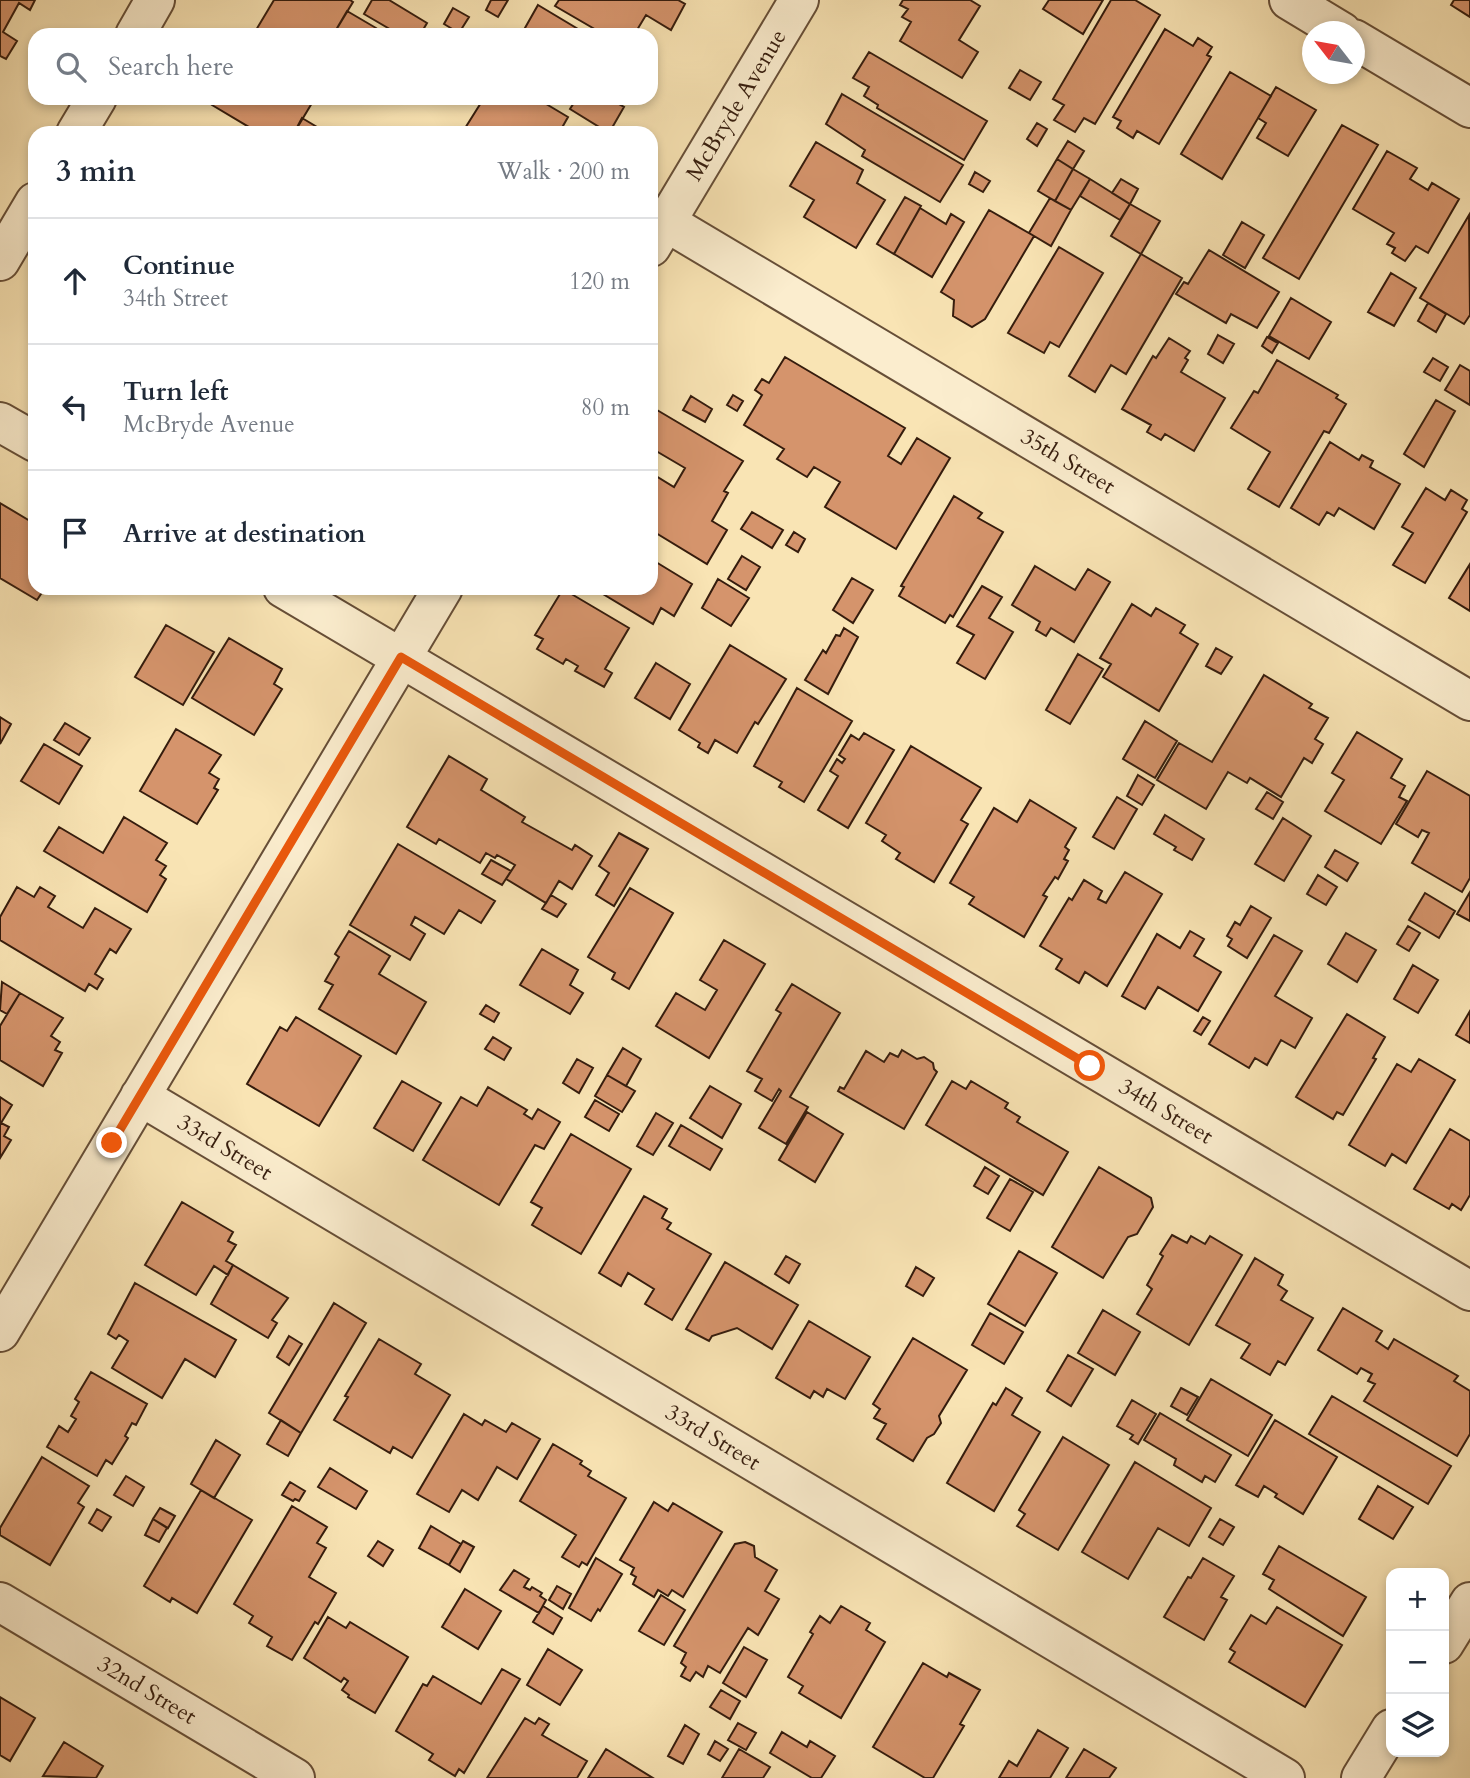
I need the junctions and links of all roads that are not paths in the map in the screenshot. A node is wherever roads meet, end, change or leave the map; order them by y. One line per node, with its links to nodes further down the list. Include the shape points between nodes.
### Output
1 (155, 0): 5 (street)
2 (799, 0): 11 (street, McBryde Avenue)
3 (1289, 0): 4 (street)
4 (1324, 21)
5 (139, 28)
6 (1365, 46): 8 (street)
7 (93, 105): 9 (street)
8 (1470, 108)
9 (80, 126)
10 (28, 214): 12 (street)
11 (659, 234): 18 (street, 35th Street)
12 (0, 261)
13 (0, 422): 14 (street)
14 (28, 438)
15 (295, 595): 17 (street, 34th Street)
16 (439, 595): 17 (street)
17 (401, 657): 19 (street); 20 (street, 34th Street)
18 (1470, 701)
19 (140, 1096): 21 (street); 27 (street, 33rd Street)
20 (1470, 1291)
21 (0, 1332)
22 (0, 1602): 26 (street, 32nd Street)
23 (1470, 1602): 24 (street)
24 (1449, 1636)
25 (1386, 1737): 28 (street)
26 (295, 1778)
27 (1285, 1778)
28 (1361, 1778)

